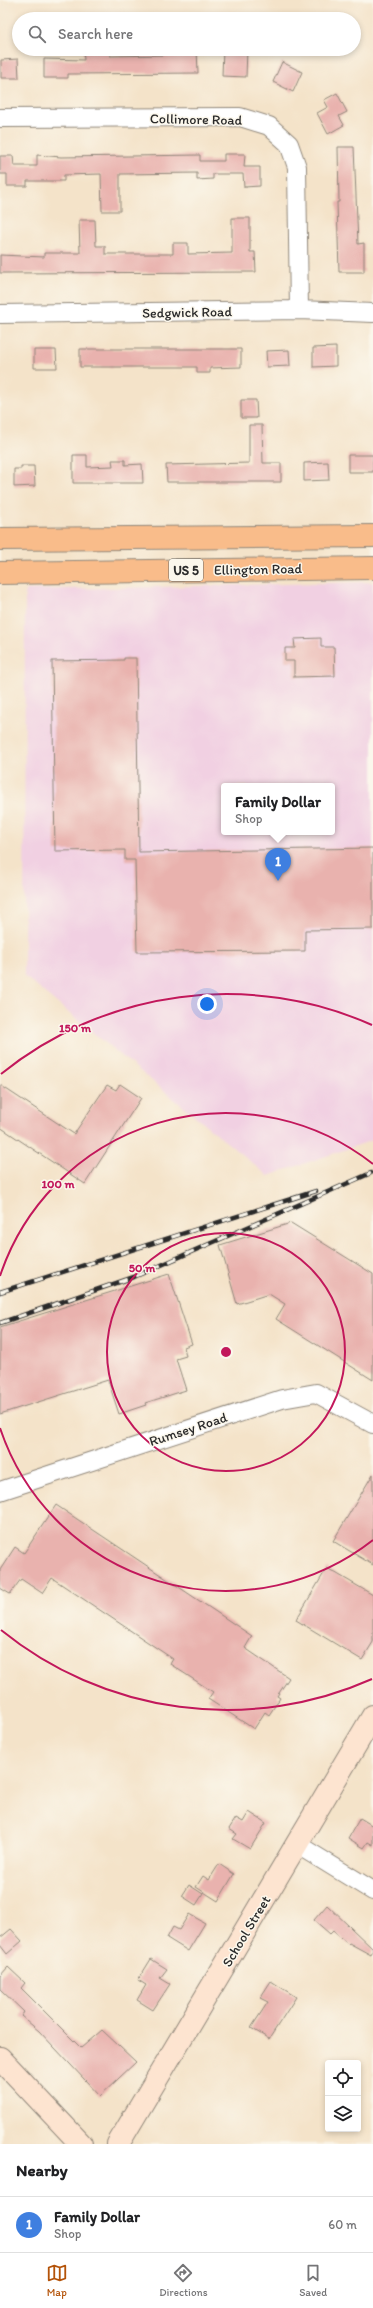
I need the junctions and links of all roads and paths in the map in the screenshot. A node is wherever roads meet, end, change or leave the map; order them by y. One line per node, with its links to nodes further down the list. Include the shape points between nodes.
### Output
1 (0, 118): 2 (street, Collimore Road, via 240,117 269,126 289,144 297,167)
2 (299, 310): 3 (street, Sedgwick Road); 4 (street, Sedgwick Road)
3 (373, 313)
4 (0, 314)
5 (373, 536): 6 (highway)
6 (150, 537): 7 (highway); 9 (highway)
7 (0, 539)
8 (373, 568): 9 (highway, Ellington Road / US 5)
9 (150, 571): 10 (highway, Ellington Road / US 5)
10 (0, 573)
11 (373, 1424): 12 (street, Rumsey Road, via 316,1393 282,1399)
12 (0, 1491)
13 (373, 1716): 14 (main road, School Street)
14 (298, 1845): 15 (street); 18 (main road, School Street)
15 (373, 1891)
16 (0, 2058): 17 (main road)
17 (81, 2144)
18 (118, 2144)

